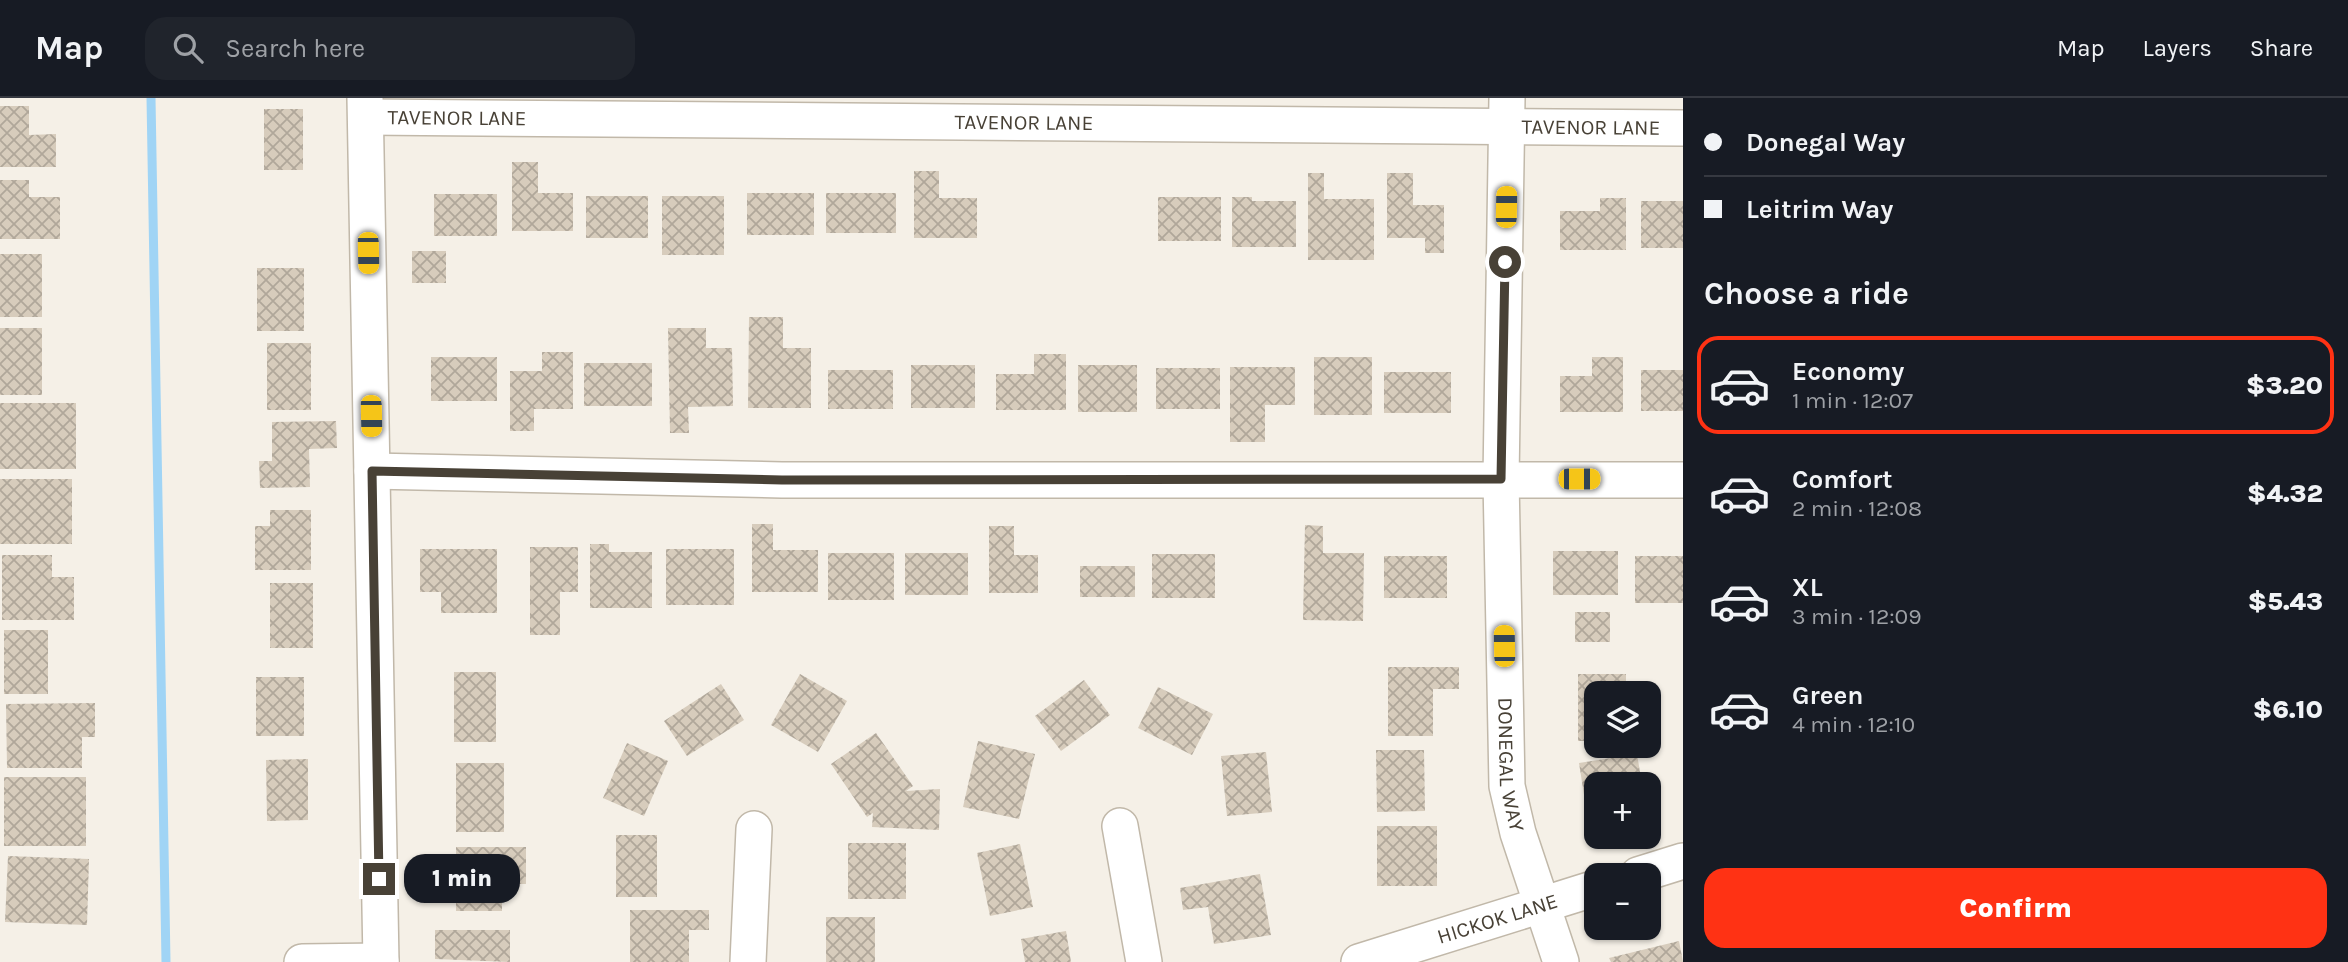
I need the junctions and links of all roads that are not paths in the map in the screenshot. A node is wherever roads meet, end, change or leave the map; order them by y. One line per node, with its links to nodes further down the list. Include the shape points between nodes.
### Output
1 (365, 107): 2 (street, TAVENOR LANE); 4 (street)
2 (1507, 112): 3 (street, TAVENOR LANE); 5 (street, DONEGAL WAY)
3 (1683, 128)
4 (372, 471): 5 (street, via 782,480); 14 (street)
5 (1501, 479): 6 (street); 12 (street, DONEGAL WAY, via 1507,786)
6 (1683, 480)
7 (1120, 826): 16 (street)
8 (754, 829): 15 (street)
9 (1683, 861): 10 (street)
10 (1661, 868)
11 (1584, 892): 12 (street, HICKOK LANE)
12 (1543, 905): 17 (street, HICKOK LANE); 18 (street, DONEGAL WAY)
13 (302, 962): 14 (street)
14 (381, 962)
15 (748, 962)
16 (1144, 962)
17 (1359, 962)
18 (1561, 962)

